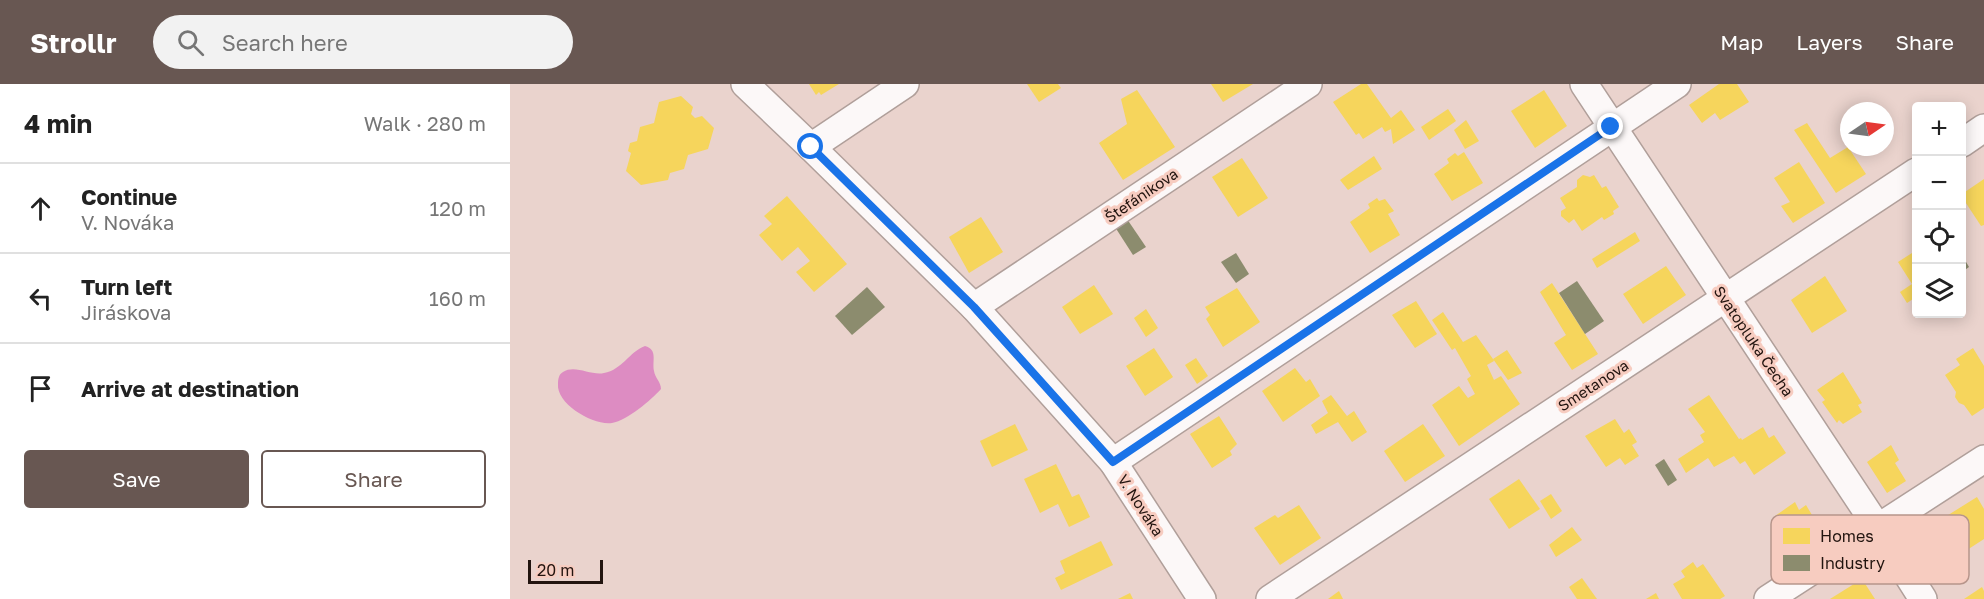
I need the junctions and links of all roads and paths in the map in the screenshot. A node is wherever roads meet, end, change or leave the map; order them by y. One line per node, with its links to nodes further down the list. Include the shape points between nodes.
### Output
1 (745, 84): 9 (street, V. Nováka)
2 (905, 84): 9 (street)
3 (1308, 84): 12 (street, Štefánikova)
4 (1584, 84): 6 (street, Svatopluka Čecha)
5 (1677, 84): 6 (street)
6 (1611, 127): 11 (street, Svatopluka Čecha); 14 (street)
7 (1984, 128): 8 (street)
8 (1966, 140)
9 (811, 147): 12 (street, V. Nováka)
10 (1912, 175): 11 (street, Smetanova)
11 (1726, 298): 15 (street, Svatopluka Čecha); 20 (street, Smetanova)
12 (974, 307): 14 (street, V. Nováka)
13 (1984, 459): 16 (street)
14 (1113, 462): 19 (street, V. Nováka)
15 (1869, 515)
16 (1898, 515)
17 (1791, 584): 21 (street)
18 (1913, 584): 22 (street, Svatopluka Čecha)
19 (1202, 599)
20 (1270, 599)
21 (1768, 599)
22 (1923, 599)

